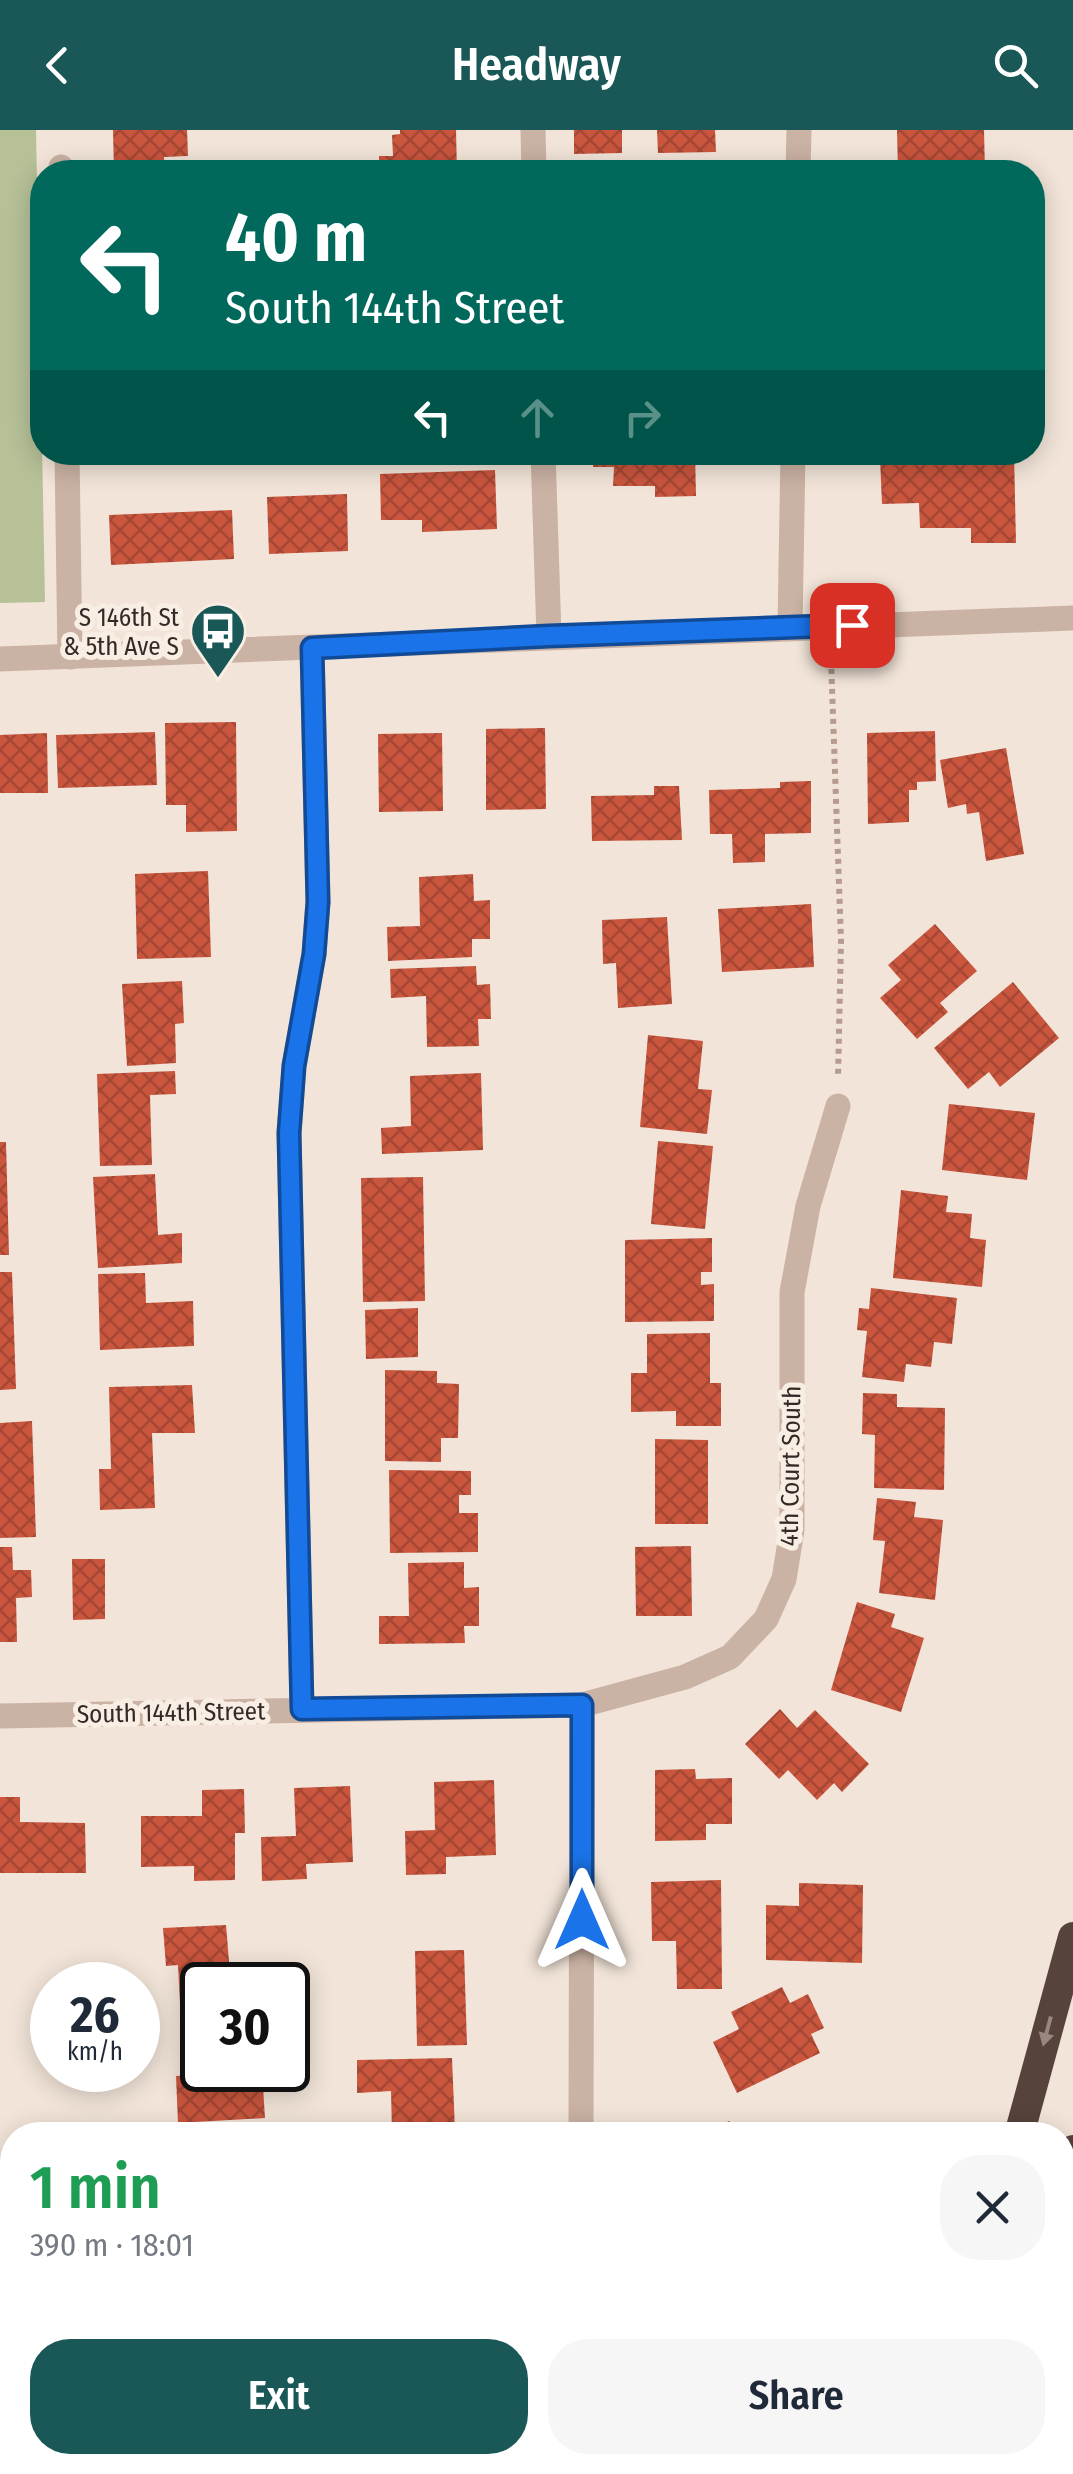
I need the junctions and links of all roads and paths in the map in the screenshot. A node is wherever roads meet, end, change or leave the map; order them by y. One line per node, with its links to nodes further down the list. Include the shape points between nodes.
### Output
1 (533, 130): 3 (street)
2 (798, 130): 4 (street)
3 (534, 160)
4 (798, 160)
5 (66, 465): 12 (street)
6 (542, 465): 10 (street)
7 (793, 465): 9 (street)
8 (1073, 618): 9 (street)
9 (790, 627): 10 (street)
10 (549, 636): 11 (street)
11 (312, 648): 12 (street); 17 (street, via 318,902 289,1150)
12 (70, 657): 13 (street)
13 (0, 659)
14 (831, 659): 15 (path, via 841,940)
15 (838, 1106): 16 (street, 4th Court South, via 808,1206 792,1292 792,1530 784,1578 766,1619 730,1657)
16 (582, 1705): 17 (street, South 144th Street); 20 (street)
17 (302, 1709): 18 (street, South 144th Street)
18 (0, 1716)
19 (1073, 1936): 21 (highway, one-way to 21)
20 (582, 2122)
21 (1023, 2122)

